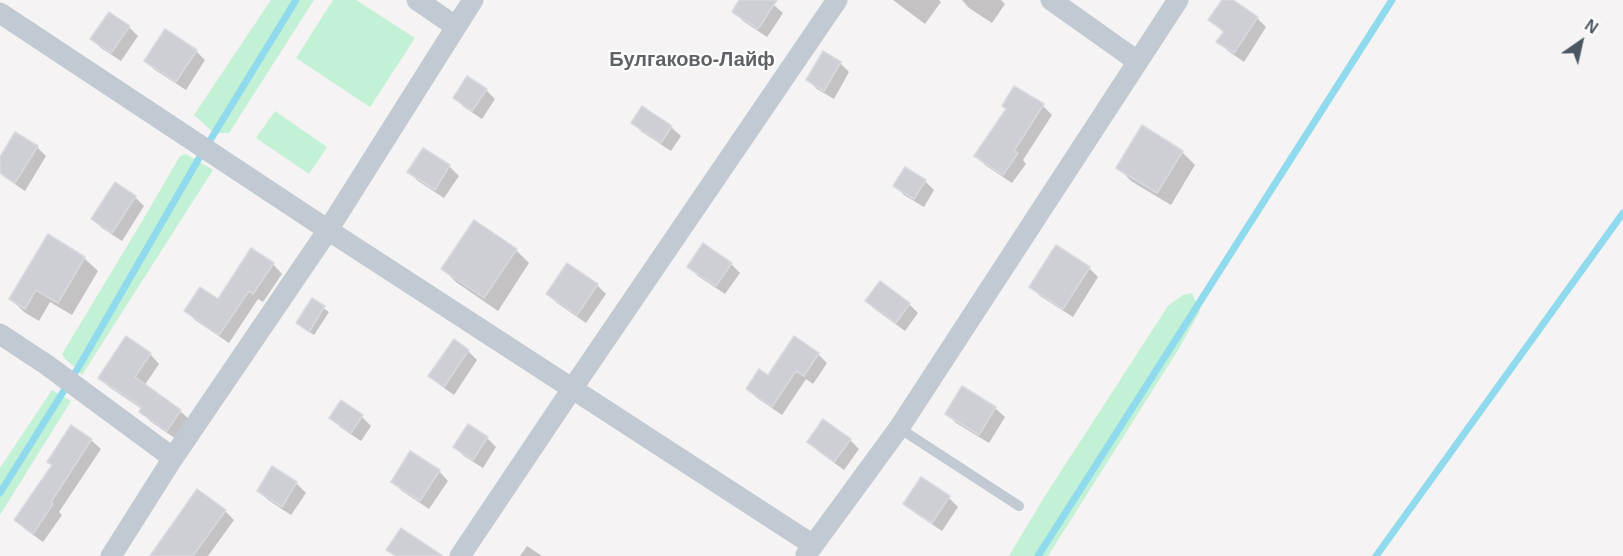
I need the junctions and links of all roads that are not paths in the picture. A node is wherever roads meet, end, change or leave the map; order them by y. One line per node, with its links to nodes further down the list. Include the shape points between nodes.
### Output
1 (417, 0): 7 (street)
2 (473, 0): 7 (street)
3 (837, 0): 11 (street)
4 (1050, 0): 8 (street)
5 (1178, 0): 8 (street)
6 (0, 13): 9 (street)
7 (455, 26): 9 (street)
8 (1137, 61): 12 (street)
9 (328, 230): 11 (street); 13 (street)
10 (0, 334): 13 (street)
11 (572, 389): 15 (street); 17 (street)
12 (899, 428): 14 (lane); 15 (street)
13 (173, 458): 16 (street)
14 (1019, 506)
15 (809, 551)
16 (111, 556)
17 (460, 556)

